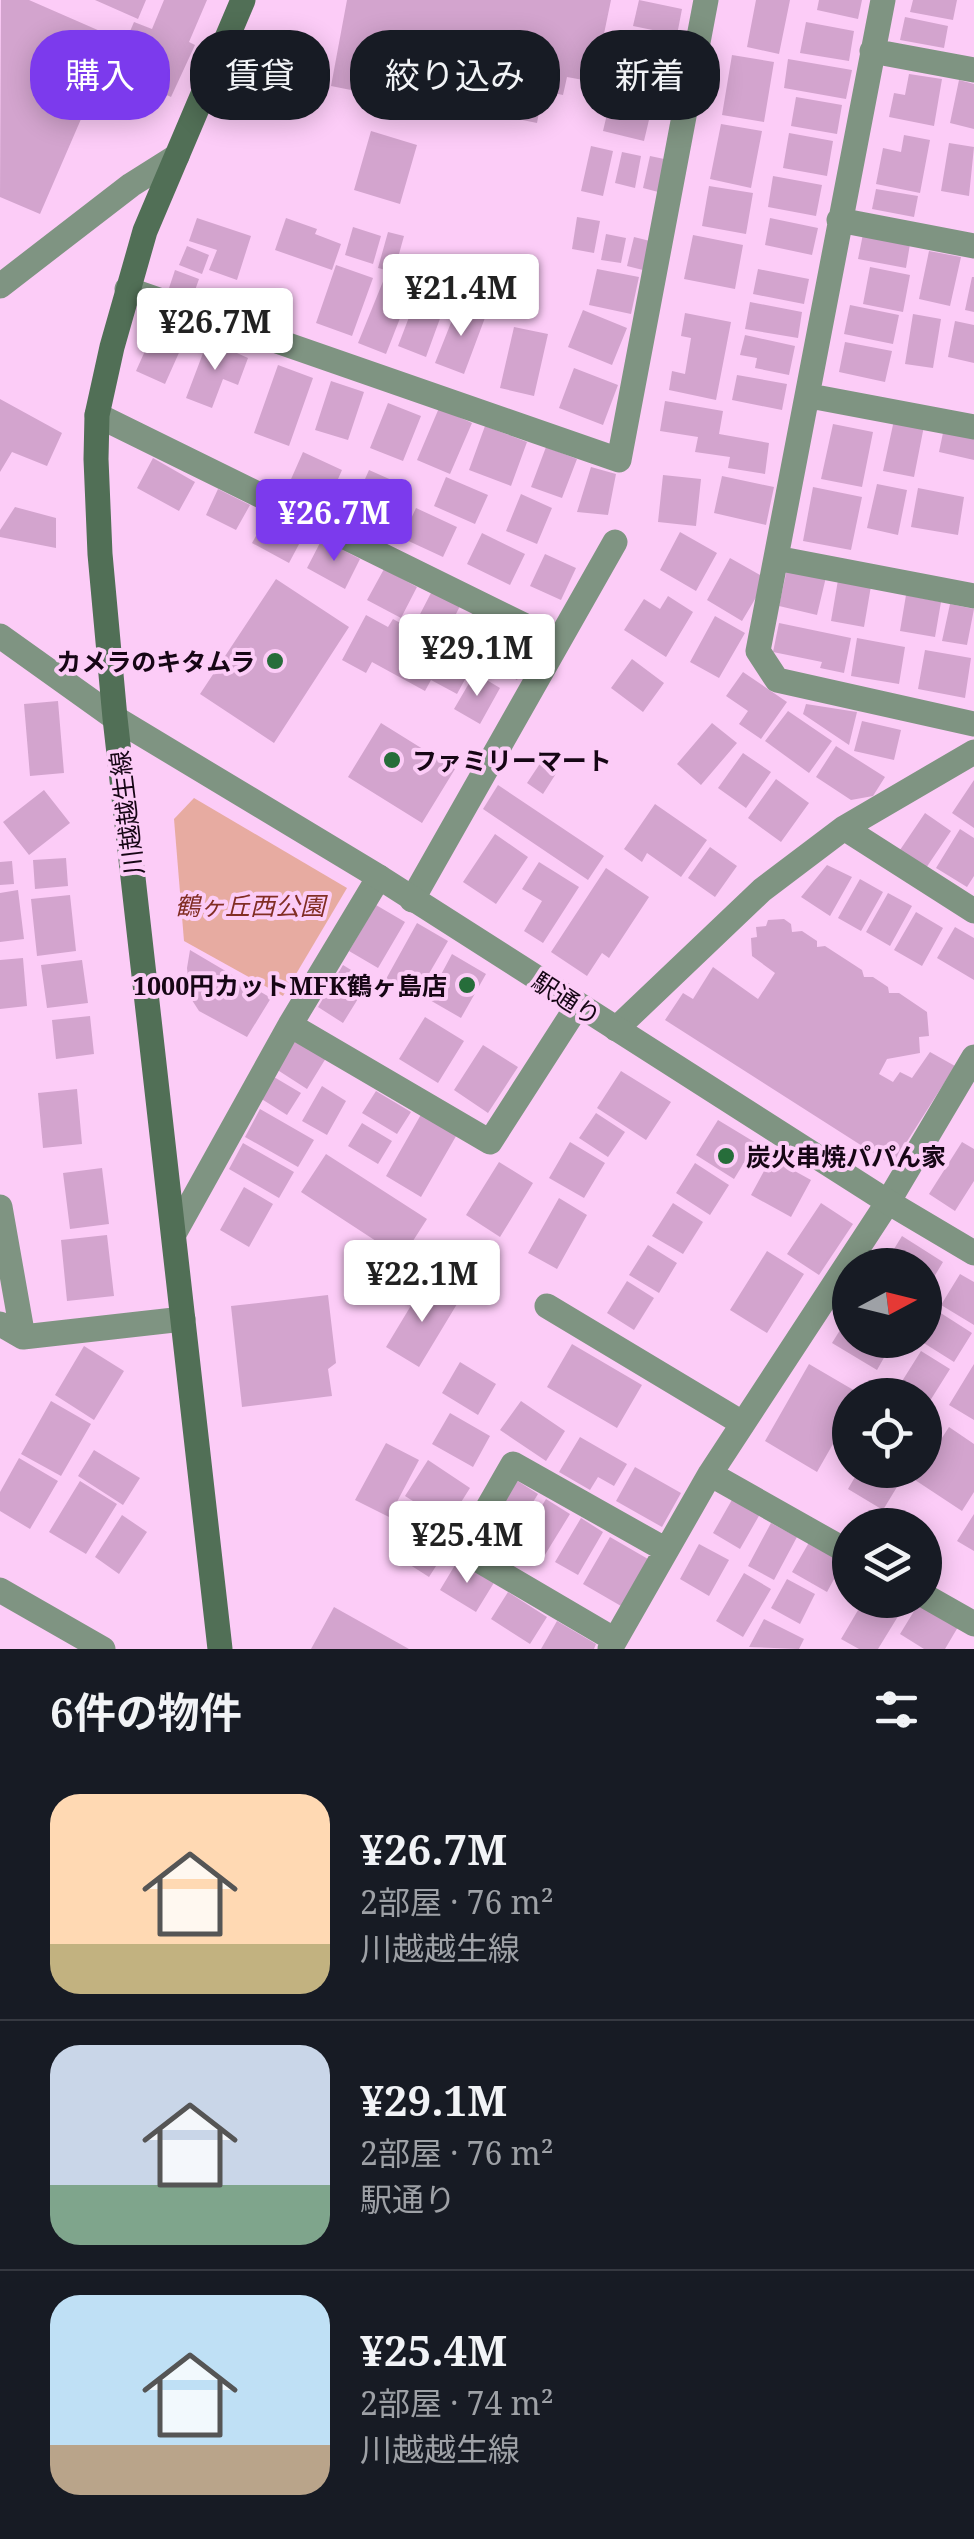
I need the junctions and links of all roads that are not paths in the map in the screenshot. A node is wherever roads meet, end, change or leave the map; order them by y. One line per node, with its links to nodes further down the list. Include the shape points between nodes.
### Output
1 (243, 0): 6 (main road, 川越越生線)
2 (706, 0): 10 (street, via 619,460)
3 (882, 0): 4 (street)
4 (872, 51): 5 (street); 7 (street)
5 (974, 70)
6 (177, 156): 9 (street); 10 (main road, 川越越生線)
7 (839, 220): 8 (street); 11 (street)
8 (974, 246)
9 (0, 286)
10 (127, 289): 12 (main road, 川越越生線)
11 (810, 396): 13 (street); 15 (street)
12 (98, 415): 18 (street); 19 (main road, 川越越生線, via 100,554)
13 (974, 427)
14 (614, 542): 18 (street)
15 (776, 558): 16 (street); 20 (street, via 758,651 777,680)
16 (974, 596)
17 (0, 636): 19 (street, 駅通り)
18 (556, 641): 24 (street)
19 (115, 718): 23 (street, 駅通り); 32 (main road, 川越越生線)
20 (974, 724)
21 (974, 752): 22 (street)
22 (844, 828): 25 (street); 28 (street, via 762,890)
23 (379, 878): 24 (street, 駅通り); 27 (street)
24 (412, 900): 26 (street, 駅通り)
25 (974, 911)
26 (578, 1005): 27 (street, via 490,1142); 28 (street, 駅通り)
27 (290, 1025): 32 (street)
28 (616, 1029): 30 (street, 駅通り)
29 (974, 1057): 30 (street)
30 (888, 1202): 33 (street, 駅通り); 38 (street)
31 (0, 1208): 37 (street)
32 (174, 1232): 35 (main road, 川越越生線)
33 (974, 1254)
34 (547, 1306): 38 (street)
35 (183, 1320): 37 (street); 47 (main road, 川越越生線)
36 (0, 1324): 37 (street)
37 (23, 1337)
38 (742, 1423): 39 (street)
39 (710, 1474): 40 (street); 41 (street)
40 (832, 1543)
41 (666, 1550): 45 (street); 45 (street, via 513,1464 463,1551)
42 (0, 1590): 46 (street)
43 (942, 1606): 44 (street)
44 (974, 1624)
45 (612, 1644)
46 (103, 1649)
47 (220, 1649)

